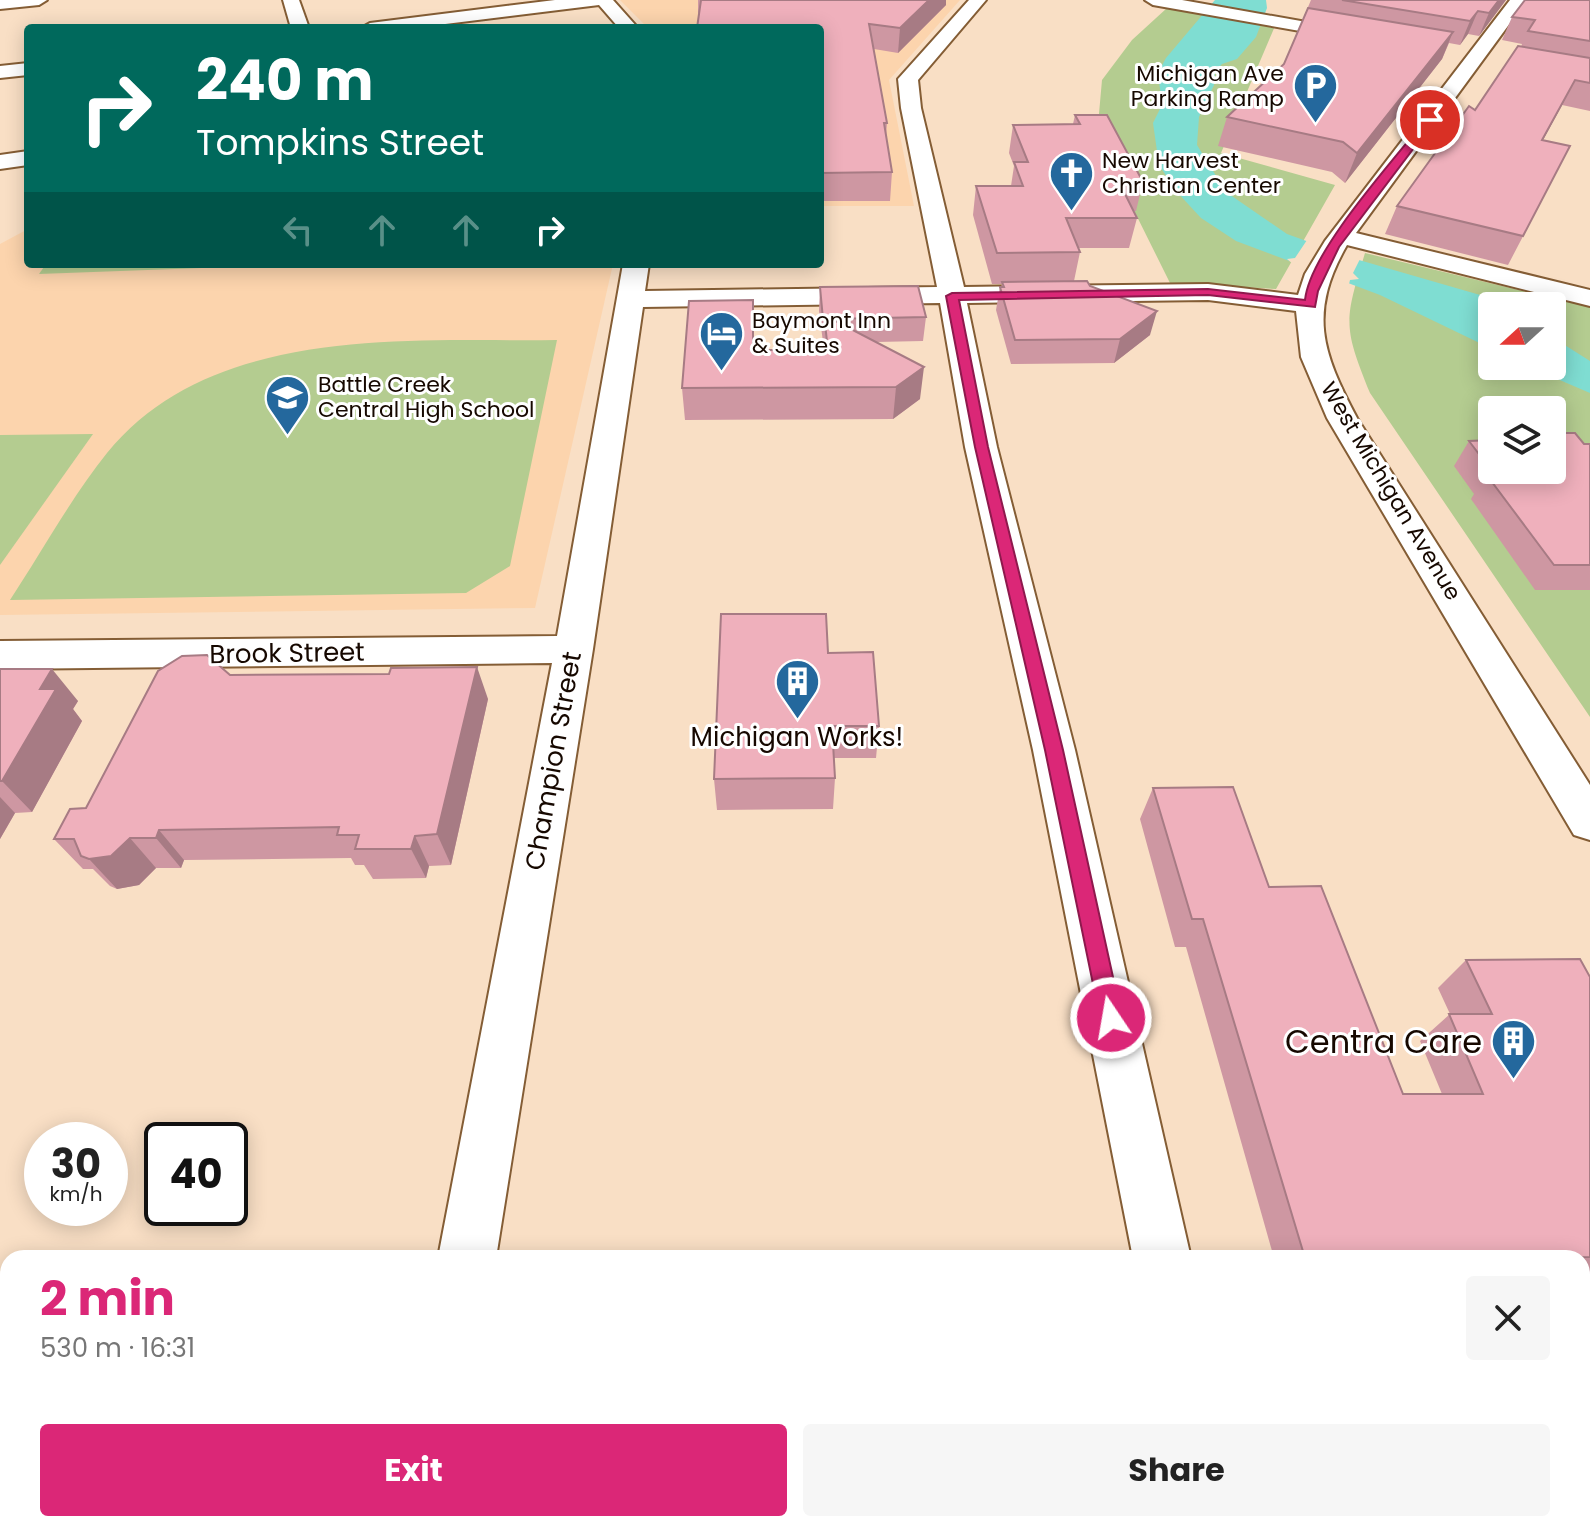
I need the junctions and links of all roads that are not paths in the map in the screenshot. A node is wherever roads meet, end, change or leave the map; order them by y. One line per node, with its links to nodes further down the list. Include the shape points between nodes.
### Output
1 (39, 0): 8 (street)
2 (291, 0): 10 (street)
3 (597, 0): 11 (street)
4 (604, 0): 12 (street)
5 (978, 0): 23 (street, via 908,79)
6 (1153, 0): 9 (street)
7 (1519, 0): 16 (street, West Michigan Avenue)
8 (0, 4)
9 (1285, 18): 13 (street); 14 (street)
10 (299, 24)
11 (402, 24)
12 (625, 24)
13 (1376, 39)
14 (1277, 41)
15 (1449, 51): 16 (street)
16 (1485, 58): 21 (street, West Michigan Avenue)
17 (24, 69): 18 (street)
18 (0, 72)
19 (24, 159): 20 (street)
20 (0, 162)
21 (1338, 242): 24 (street, West Michigan Avenue); 25 (street)
22 (633, 281): 23 (street); 26 (street, Champion Street)
23 (952, 296): 24 (street, via 1208,292); 30 (street)
24 (1311, 298): 28 (street, West Michigan Avenue, via 1315,358 1342,418)
25 (1590, 298)
26 (574, 649): 27 (street, Brook Street); 29 (street, Champion Street)
27 (0, 655)
28 (1590, 822)
29 (468, 1250)
30 (1160, 1250)

